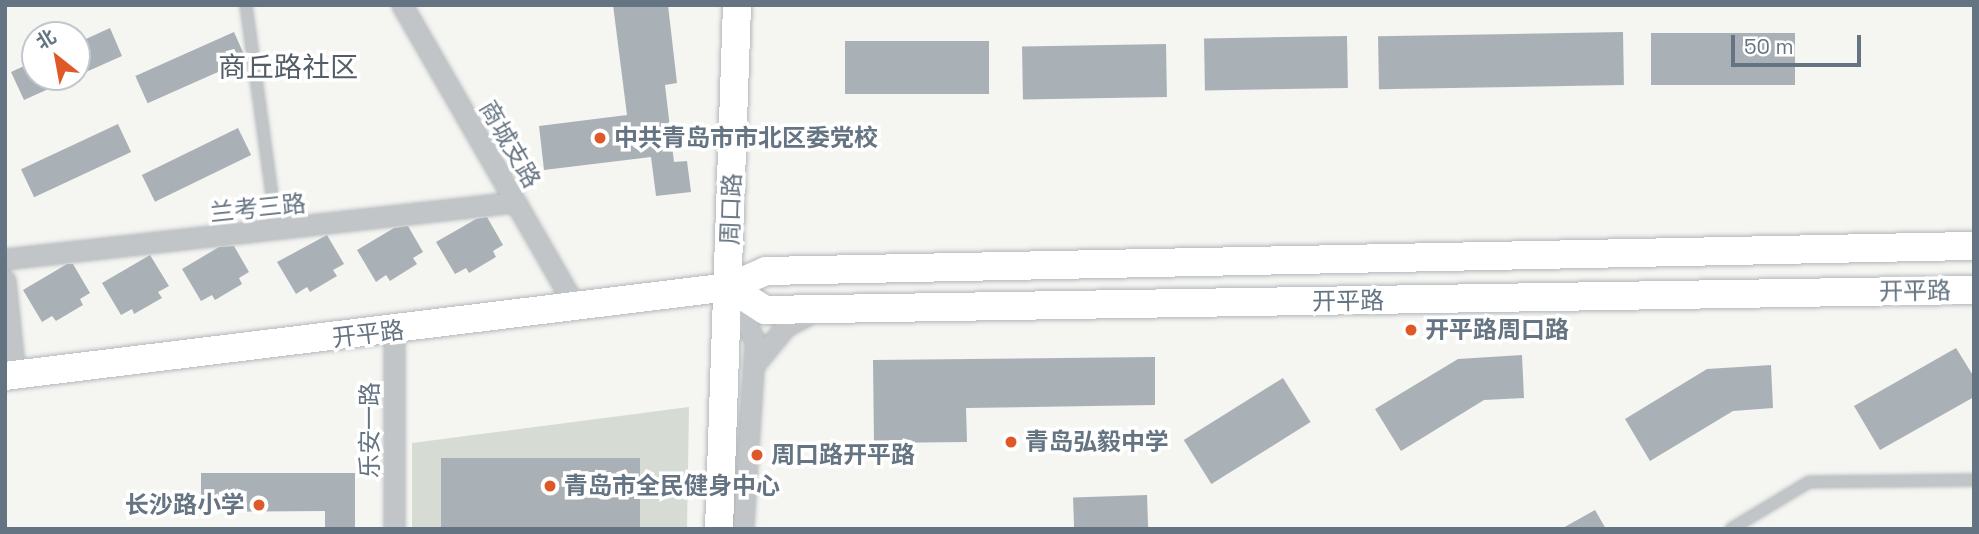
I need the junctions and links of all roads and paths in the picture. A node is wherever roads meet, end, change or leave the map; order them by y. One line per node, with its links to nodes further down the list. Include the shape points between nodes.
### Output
1 (246, 5): 5 (lane)
2 (402, 5): 4 (street, 商城支路)
3 (737, 5): 9 (main road, 周口路)
4 (515, 202): 5 (street, 兰考三路); 11 (street, 商城支路)
5 (277, 231): 7 (street, 兰考三路)
6 (1974, 246): 9 (main road, 开平路, via 765,271)
7 (5, 259)
8 (5, 280): 15 (street)
9 (729, 287): 11 (main road, 开平路); 12 (main road, 开平路, via 765,310); 14 (street, 周口路, via 755,341); 18 (main road, 周口路)
10 (1974, 290): 12 (main road, 开平路)
11 (576, 307): 13 (main road, 开平路)
12 (819, 309): 14 (street, via 786,326)
13 (394, 332): 15 (main road, 开平路); 17 (street, 乐安一路)
14 (753, 366): 19 (street, 周口路)
15 (10, 375)
16 (1974, 480): 20 (lane, via 1810,482)
17 (394, 529)
18 (719, 529)
19 (743, 529)
20 (1731, 529)

